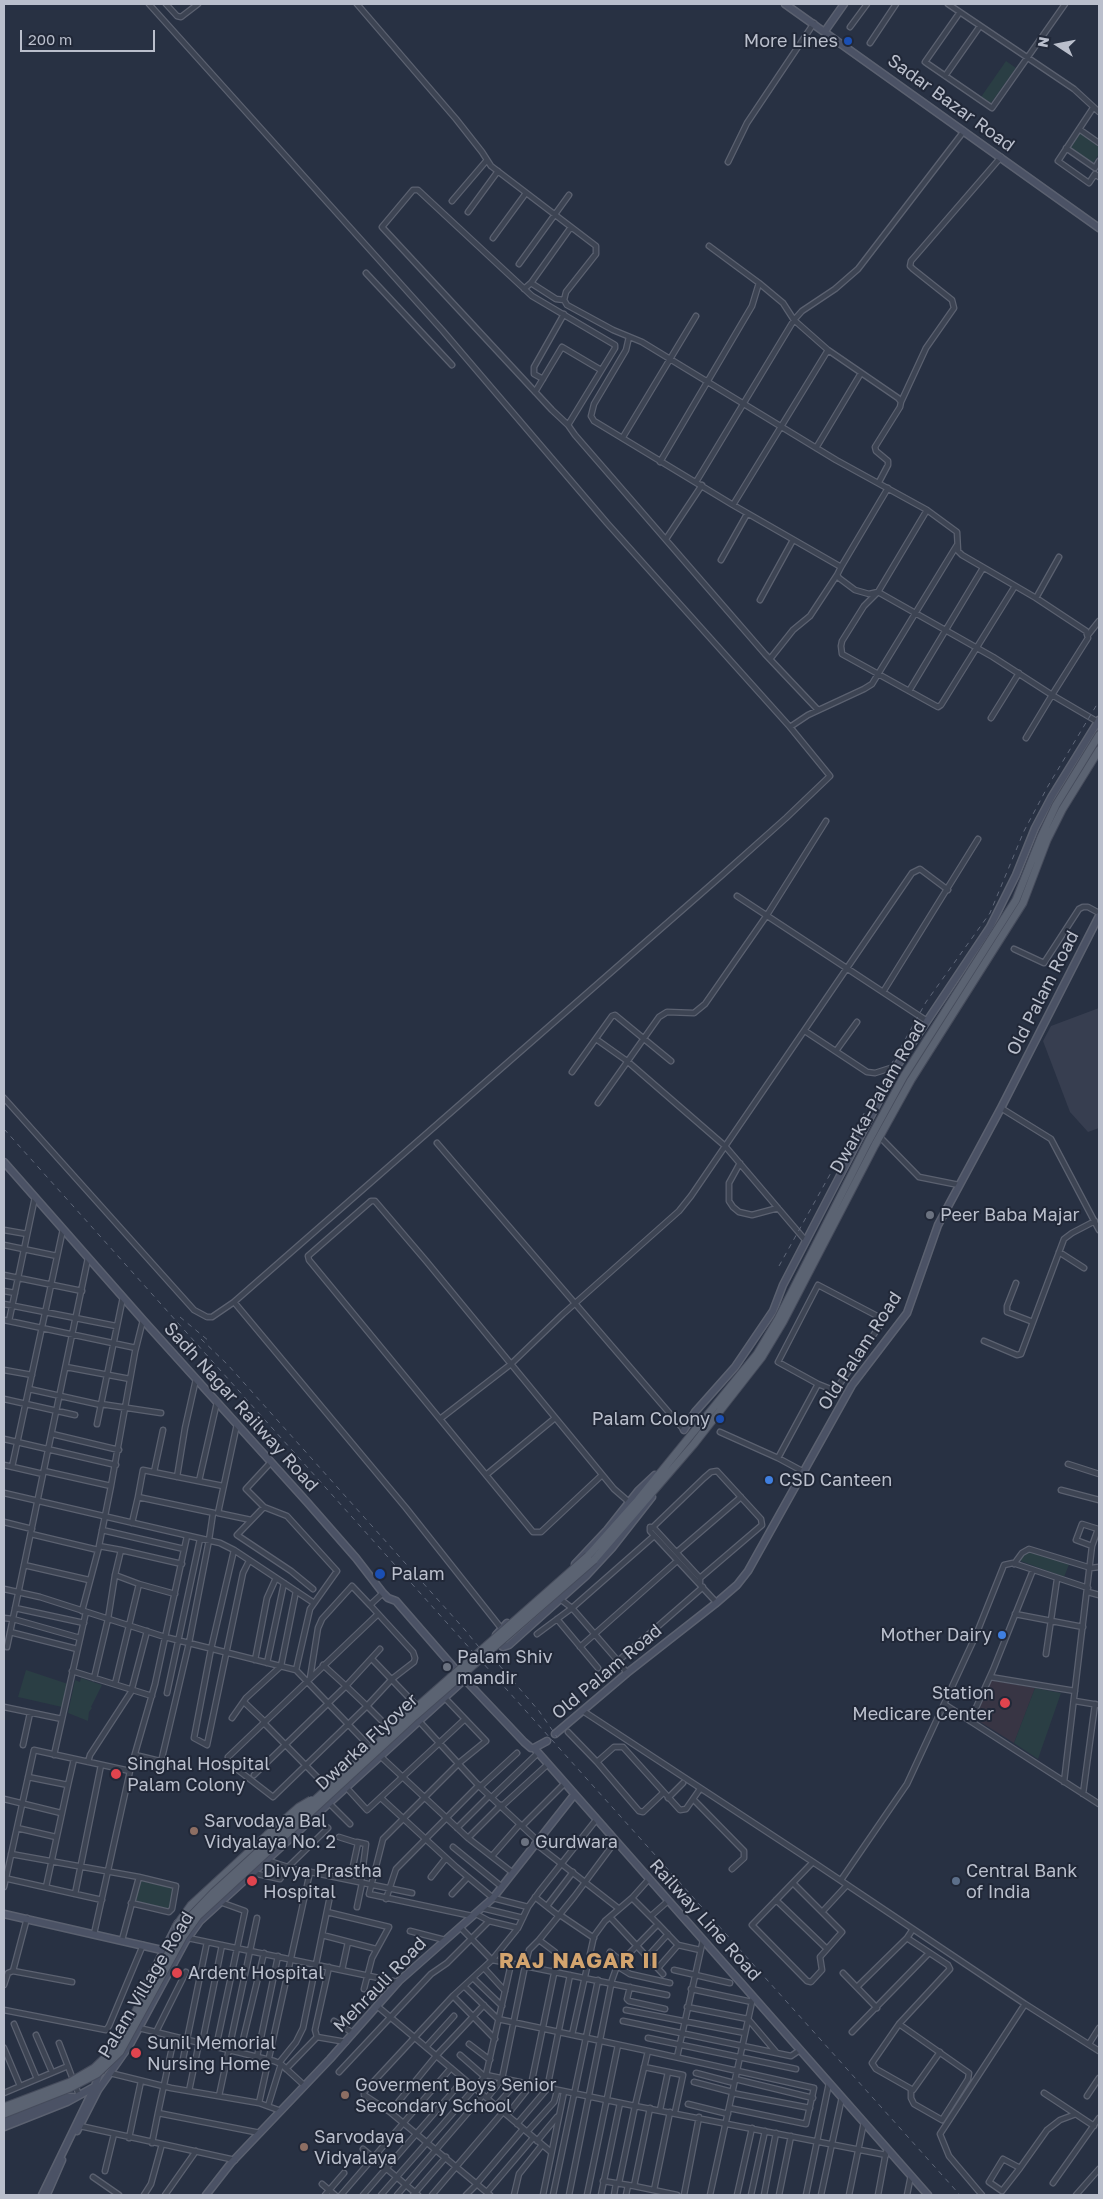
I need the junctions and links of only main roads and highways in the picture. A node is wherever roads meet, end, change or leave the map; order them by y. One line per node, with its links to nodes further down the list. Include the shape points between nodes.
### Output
1 (1099, 735): 3 (main road, Dwarka-Palam Road, via 1056,805 1016,900 904,1076 778,1320 757,1354)
2 (1099, 750): 3 (main road, Dwarka-Palam Road, via 1047,840 1023,903 879,1136 783,1322 762,1357)
3 (670, 1465): 4 (main road, Dwarka Flyover)
4 (656, 1482): 5 (main road, Dwarka Flyover, bridge, via 588,1556); 8 (main road, Dwarka Flyover, bridge, via 594,1560 416,1716 198,1916 183,1937 120,2052 103,2069 70,2088)
5 (322, 1793): 6 (main road, bridge, via 299,1807 267,1835 191,1905); 7 (main road, Dwarka Flyover, bridge, via 186,1920 115,2048 94,2068 70,2082)
6 (176, 1926)
7 (4, 2107)
8 (4, 2114)

